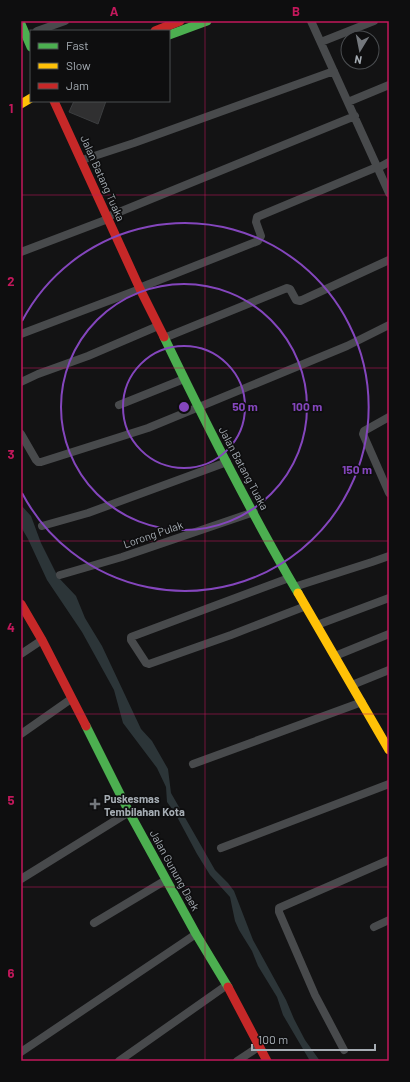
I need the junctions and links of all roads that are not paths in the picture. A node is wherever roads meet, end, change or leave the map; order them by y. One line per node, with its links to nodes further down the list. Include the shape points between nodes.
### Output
1 (65, 21): 7 (street)
2 (180, 21): 8 (main road)
3 (207, 21): 10 (main road)
4 (311, 21): 11 (street)
5 (374, 21): 11 (street)
6 (21, 24): 9 (main road)
7 (40, 30)
8 (158, 30)
9 (28, 34)
10 (170, 35)
11 (321, 42): 12 (street)
12 (334, 71): 16 (street); 19 (street, via 134,144)
13 (389, 85): 16 (street)
14 (30, 99): 17 (main road)
15 (54, 102): 19 (main road, Jalan Batang Tuaka)
16 (348, 102): 18 (street)
17 (21, 104)
18 (355, 116): 21 (street); 23 (street)
19 (82, 160): 23 (main road, Jalan Batang Tuaka)
20 (389, 162): 21 (street)
21 (377, 167): 22 (street); 26 (street, via 258,217 256,222 261,236 258,242)
22 (389, 193)
23 (108, 218): 24 (street); 26 (main road, Jalan Batang Tuaka)
24 (21, 252)
25 (389, 260): 30 (street, via 300,301 296,300 287,288)
26 (139, 288): 28 (main road, Jalan Batang Tuaka); 29 (street)
27 (389, 325): 34 (street, via 348,346)
28 (158, 326): 30 (main road, Jalan Batang Tuaka); 32 (street)
29 (21, 334)
30 (164, 338): 31 (main road, Jalan Batang Tuaka)
31 (184, 380): 33 (street); 34 (main road, Jalan Batang Tuaka)
32 (21, 382)
33 (119, 404)
34 (198, 408): 36 (street, via 148,428 41,462 36,460); 37 (main road, Jalan Batang Tuaka)
35 (389, 417): 38 (street, via 363,434)
36 (21, 434)
37 (227, 462): 39 (main road, Jalan Batang Tuaka); 40 (street, via 88,513)
38 (389, 493)
39 (254, 512): 42 (street, Lorong Pulak); 43 (main road, Jalan Batang Tuaka)
40 (42, 526)
41 (389, 556): 44 (street)
42 (60, 576)
43 (289, 578): 44 (main road, Jalan Batang Tuaka); 47 (street, via 131,637 131,640 149,664)
44 (294, 587): 47 (main road, Jalan Batang Tuaka)
45 (389, 598): 48 (street)
46 (21, 604): 50 (main road, Jalan Gunung Daek)
47 (306, 606): 48 (main road, Jalan Batang Tuaka)
48 (317, 626): 52 (main road, Jalan Batang Tuaka)
49 (389, 634): 52 (street)
50 (42, 640): 51 (street); 55 (main road, Jalan Gunung Daek)
51 (21, 654)
52 (335, 656): 54 (main road, Jalan Batang Tuaka)
53 (389, 670): 54 (street)
54 (352, 685): 56 (main road, Jalan Batang Tuaka)
55 (71, 700): 57 (street); 61 (main road, Jalan Gunung Daek)
56 (362, 702): 58 (main road, Jalan Batang Tuaka); 59 (street)
57 (21, 734)
58 (389, 750)
59 (193, 764)
60 (389, 784): 62 (street)
61 (129, 812): 64 (street); 65 (main road, Jalan Gunung Daek)
62 (221, 848)
63 (389, 860): 72 (street, via 279,908 315,995)
64 (21, 879)
65 (166, 880): 67 (street); 69 (main road, Jalan Gunung Daek)
66 (389, 920): 68 (street)
67 (94, 923)
68 (374, 927)
69 (196, 934): 70 (main road, Jalan Gunung Daek); 73 (street)
70 (227, 985): 71 (main road, Jalan Gunung Daek); 74 (street)
71 (260, 1046): 75 (street); 76 (main road, Jalan Gunung Daek)
72 (344, 1050)
73 (21, 1052)
74 (119, 1061)
75 (237, 1061)
76 (267, 1061)

